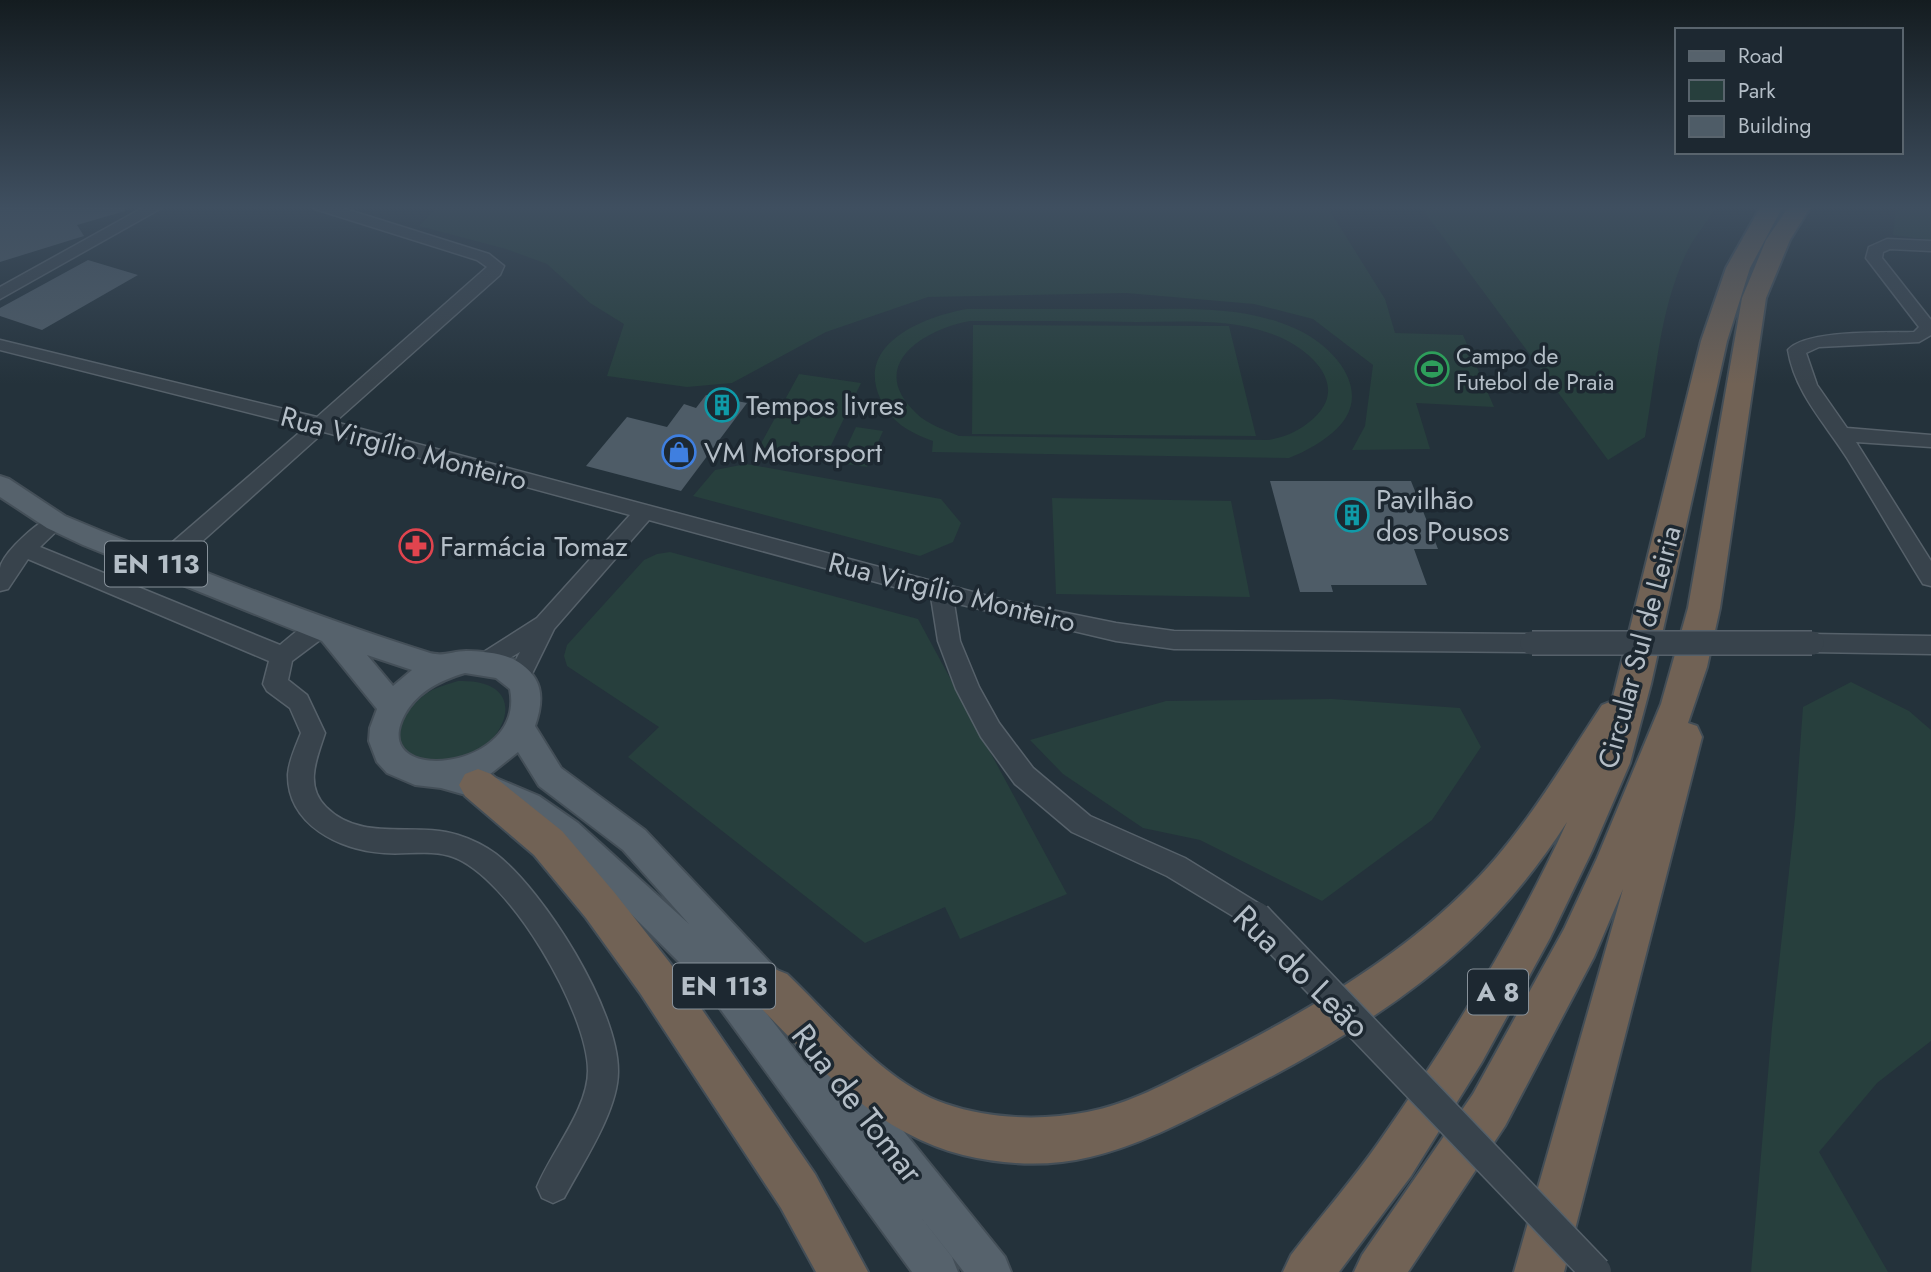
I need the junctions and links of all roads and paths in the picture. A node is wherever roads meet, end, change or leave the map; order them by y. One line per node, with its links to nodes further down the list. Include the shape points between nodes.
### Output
1 (51, 265): 6 (street)
2 (495, 265): 8 (street, via 488,279)
3 (1739, 265): 26 (highway, Circular Sul de Leiria / A 8, via 1714,341)
4 (1768, 265): 27 (highway, Circular Sul de Leiria / A 8, via 1754,298 1704,608)
5 (1880, 265): 9 (street, via 1928,328 1919,337 1816,342 1797,351 1810,393)
6 (0, 294)
7 (0, 345): 8 (street, Rua Virgílio Monteiro)
8 (322, 425): 12 (street, Rua Virgílio Monteiro); 15 (street)
9 (1841, 435): 10 (street); 16 (street)
10 (1931, 441)
11 (0, 485): 13 (main road, EN 113)
12 (644, 512): 18 (street, Rua Virgílio Monteiro); 19 (street)
13 (56, 522): 14 (street); 15 (main road, EN 113)
14 (24, 549): 17 (street); 22 (street)
15 (161, 565): 20 (main road, EN 113)
16 (1931, 578)
17 (0, 583)
18 (941, 592): 21 (street, Rua Virgílio Monteiro, bridge, via 1068,622 1174,640); 39 (street, Rua do Leão, bridge, via 949,641 968,689 990,730 1024,776 1081,824 1176,867 1256,917)
19 (545, 624): 23 (street); 25 (street)
20 (326, 631): 22 (street); 24 (main road, EN 113); 28 (main road, EN 113)
21 (1931, 645)
22 (282, 656): 32 (street, via 275,684 299,702 313,733 301,774 303,793 315,814 361,839 442,841 467,850 511,887 543,926 565,965 600,1047 603,1073 599,1093)
23 (487, 662): 24 (main road, EN 113); 25 (main road)
24 (442, 668): 28 (main road, EN 113, via 422,678)
25 (519, 677): 29 (main road, via 528,700)
26 (1634, 684): 31 (highway, via 1517,863 1438,942 1305,1034 1142,1117 1058,1140 1001,1138 946,1128 886,1096); 36 (highway, Circular Sul de Leiria / A 8, via 1612,762 1536,924 1467,1047 1395,1160)
27 (1678, 704): 37 (highway, Circular Sul de Leiria / A 8, via 1616,860 1539,1019 1489,1111); 38 (highway, via 1685,734)
28 (392, 706): 30 (main road, Rua de Tomar / EN 113, via 384,724 390,757 421,775)
29 (521, 728): 30 (main road, Rua de Tomar / EN 113, via 512,741 465,771); 31 (main road, Rua de Tomar / EN 113, via 550,776 634,840)
30 (461, 780): 33 (highway, via 548,843 600,905 798,1191); 34 (main road, Rua de Tomar / EN 113, via 528,806 567,833 717,976)
31 (772, 989): 35 (main road, Rua de Tomar / EN 113, via 816,1052)
32 (553, 1187)
33 (843, 1272)
34 (937, 1272)
35 (990, 1272)
36 (1308, 1272)
37 (1379, 1272)
38 (1539, 1272)
39 (1596, 1272)

